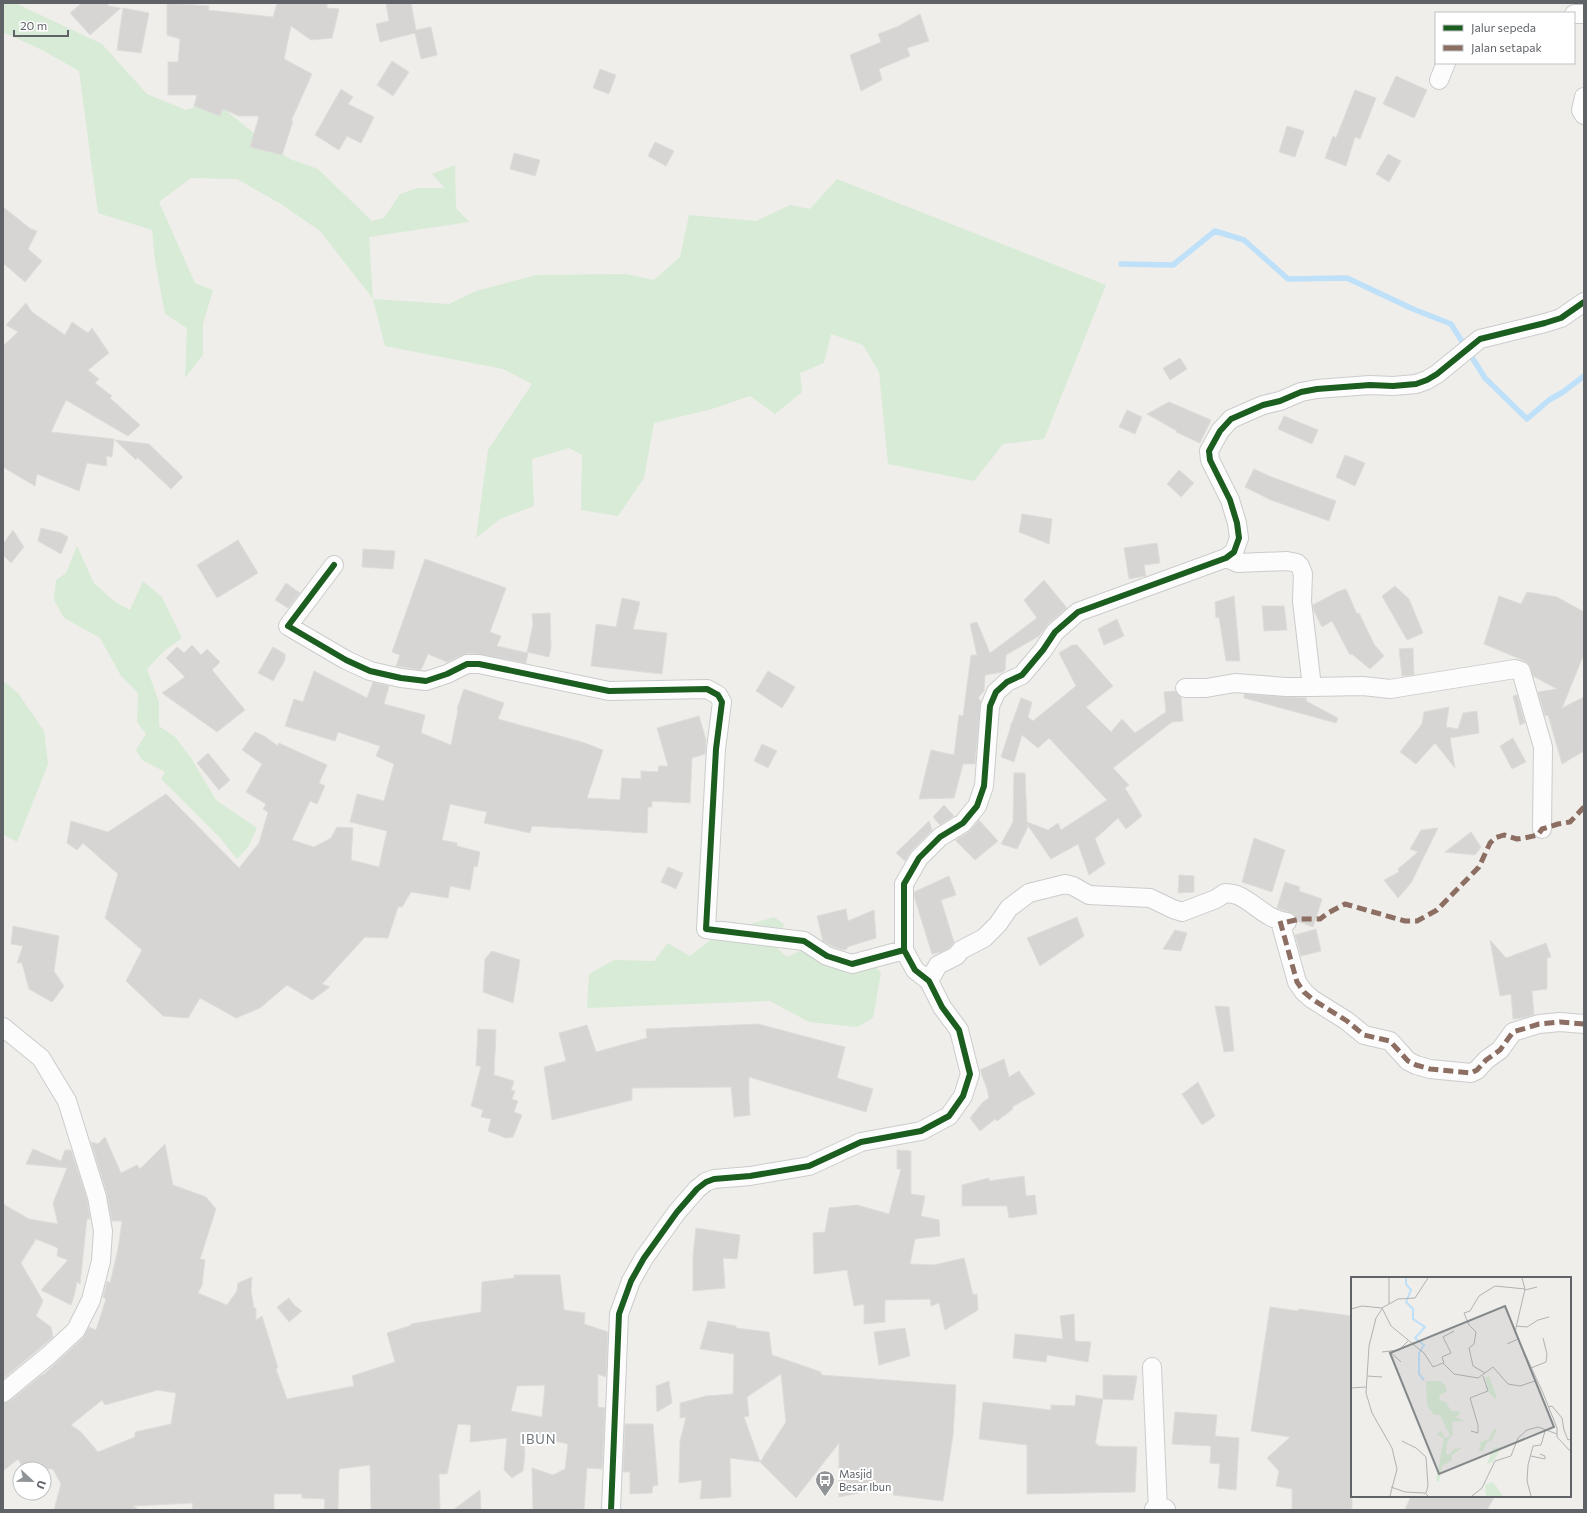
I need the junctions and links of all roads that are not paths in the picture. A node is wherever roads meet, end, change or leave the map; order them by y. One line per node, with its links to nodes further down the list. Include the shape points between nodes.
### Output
1 (1446, 64): 2 (street)
2 (1439, 80)
3 (1584, 97): 4 (street, via 1580,110)
4 (1584, 115)
5 (1584, 302): 6 (street, via 1561,318 1480,339 1437,374 1416,384 1349,386 1300,392 1231,419 1220,431 1210,451 1210,460 1230,500 1237,523 1239,538 1234,552)
6 (1226, 558): 8 (street, via 1238,563 1287,561 1300,566 1303,574 1302,601); 11 (street, via 1078,612 1055,632 1022,675 1007,682 996,692 990,706 984,786 977,806 963,823 940,837 919,858 904,884)
7 (334, 565): 11 (street, via 288,626 370,671 426,680 447,674 467,664 479,664 609,691 707,689 718,694 722,702 716,749 706,929 804,941 826,956 852,964)
8 (1312, 687): 9 (street, via 1235,683 1206,688); 10 (street, via 1363,686 1390,689 1519,669 1543,747)
9 (1184, 688)
10 (1542, 829)
11 (904, 950): 12 (street, via 915,970)
12 (929, 981): 13 (street, via 938,965 984,938 1009,908 1029,893 1065,884 1089,894 1150,898 1182,912 1225,893 1237,895 1283,921 1297,982 1304,992 1364,1035 1390,1041 1408,1061 1416,1065 1471,1073 1500,1050 1514,1032 1539,1024); 17 (street, via 942,1007 959,1030 970,1074 963,1096 949,1116 921,1131 861,1142 809,1166 706,1182 677,1212 644,1258 631,1281 619,1314)
13 (1584, 1024)
14 (3, 1027): 16 (street, via 41,1058 66,1101 97,1197 103,1231 101,1261 91,1300 76,1330)
15 (1152, 1367): 18 (street)
16 (3, 1393)
17 (611, 1510)
18 (1157, 1510): 19 (main road)
19 (1164, 1510)

